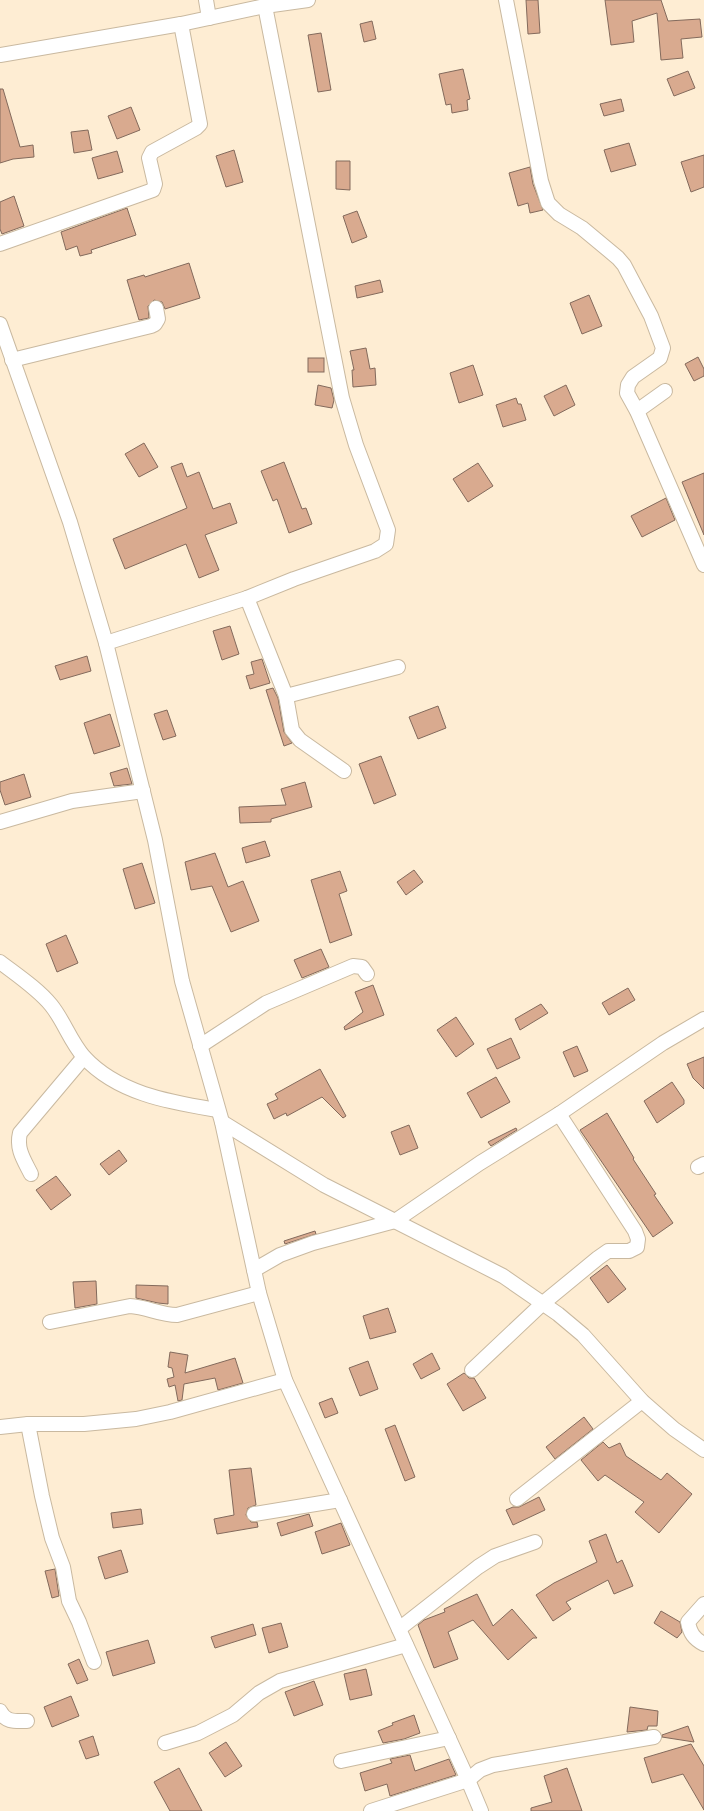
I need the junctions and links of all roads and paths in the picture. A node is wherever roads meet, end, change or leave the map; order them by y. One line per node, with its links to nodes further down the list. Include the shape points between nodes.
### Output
1 (206, 0): 5 (street)
2 (308, 0): 4 (street)
3 (506, 0): 13 (street, via 541,181 548,203 559,214 582,228 624,265 651,316 663,348 660,358 633,377 628,385 627,393)
4 (265, 6): 5 (street); 16 (street, via 342,398 388,530 386,544 375,551)
5 (209, 18): 6 (street)
6 (181, 24): 7 (street); 8 (street, via 200,124 152,152 149,158 155,184 153,190)
7 (0, 55)
8 (0, 244)
9 (156, 308): 11 (street, via 158,319 151,326)
10 (0, 324): 11 (street)
11 (12, 360): 17 (street, via 70,522)
12 (665, 392): 13 (street)
13 (637, 411): 14 (street)
14 (700, 543): 15 (street)
15 (704, 565)
16 (247, 598): 17 (street); 19 (street)
17 (106, 642): 21 (street)
18 (398, 667): 19 (street)
19 (286, 696): 20 (street, via 295,736)
20 (344, 771)
21 (143, 791): 22 (street, via 72,801); 26 (street, via 182,981)
22 (0, 822)
23 (0, 962): 27 (street, via 50,1004)
24 (367, 974): 26 (street, via 362,967 353,966 300,988 266,1003)
25 (704, 1019): 30 (street, via 663,1042)
26 (200, 1046): 28 (street)
27 (84, 1057): 29 (street, via 119,1084 170,1101); 32 (street, via 20,1134 18,1142 21,1154)
28 (213, 1090): 29 (street); 31 (street)
29 (191, 1105): 31 (street)
30 (559, 1114): 33 (street); 36 (street, via 638,1239 636,1247 629,1251 608,1252 598,1258)
31 (220, 1116): 33 (street, via 324,1185); 34 (street)
32 (31, 1174)
33 (395, 1221): 34 (street, via 313,1243 280,1255); 36 (street, via 503,1276)
34 (254, 1270): 35 (street)
35 (259, 1293): 37 (street, via 177,1315 164,1315 130,1306); 39 (street)
36 (542, 1304): 38 (street); 40 (street, via 584,1335)
37 (50, 1322)
38 (472, 1370)
39 (285, 1380): 41 (street, via 155,1416 84,1424); 45 (street)
40 (642, 1401): 43 (street, via 674,1429); 44 (street)
41 (28, 1424): 42 (street); 52 (street, via 42,1496 52,1538 63,1567 69,1601)
42 (0, 1427)
43 (704, 1450)
44 (517, 1499)
45 (340, 1500): 46 (street); 49 (street)
46 (254, 1514)
47 (535, 1542): 49 (street, via 495,1556 478,1566)
48 (704, 1604): 50 (street, via 688,1622 696,1640)
49 (399, 1629): 51 (street)
50 (704, 1644)
51 (406, 1645): 56 (street); 57 (street, via 280,1681 259,1693 233,1715 198,1733)
52 (94, 1662)
53 (0, 1712): 54 (street, via 10,1721)
54 (27, 1721)
55 (654, 1737): 59 (street, via 493,1765 480,1770)
56 (449, 1738): 58 (street); 59 (street)
57 (165, 1743)
58 (341, 1761)
59 (468, 1780): 60 (street); 61 (street)
60 (371, 1811)
61 (481, 1811)

